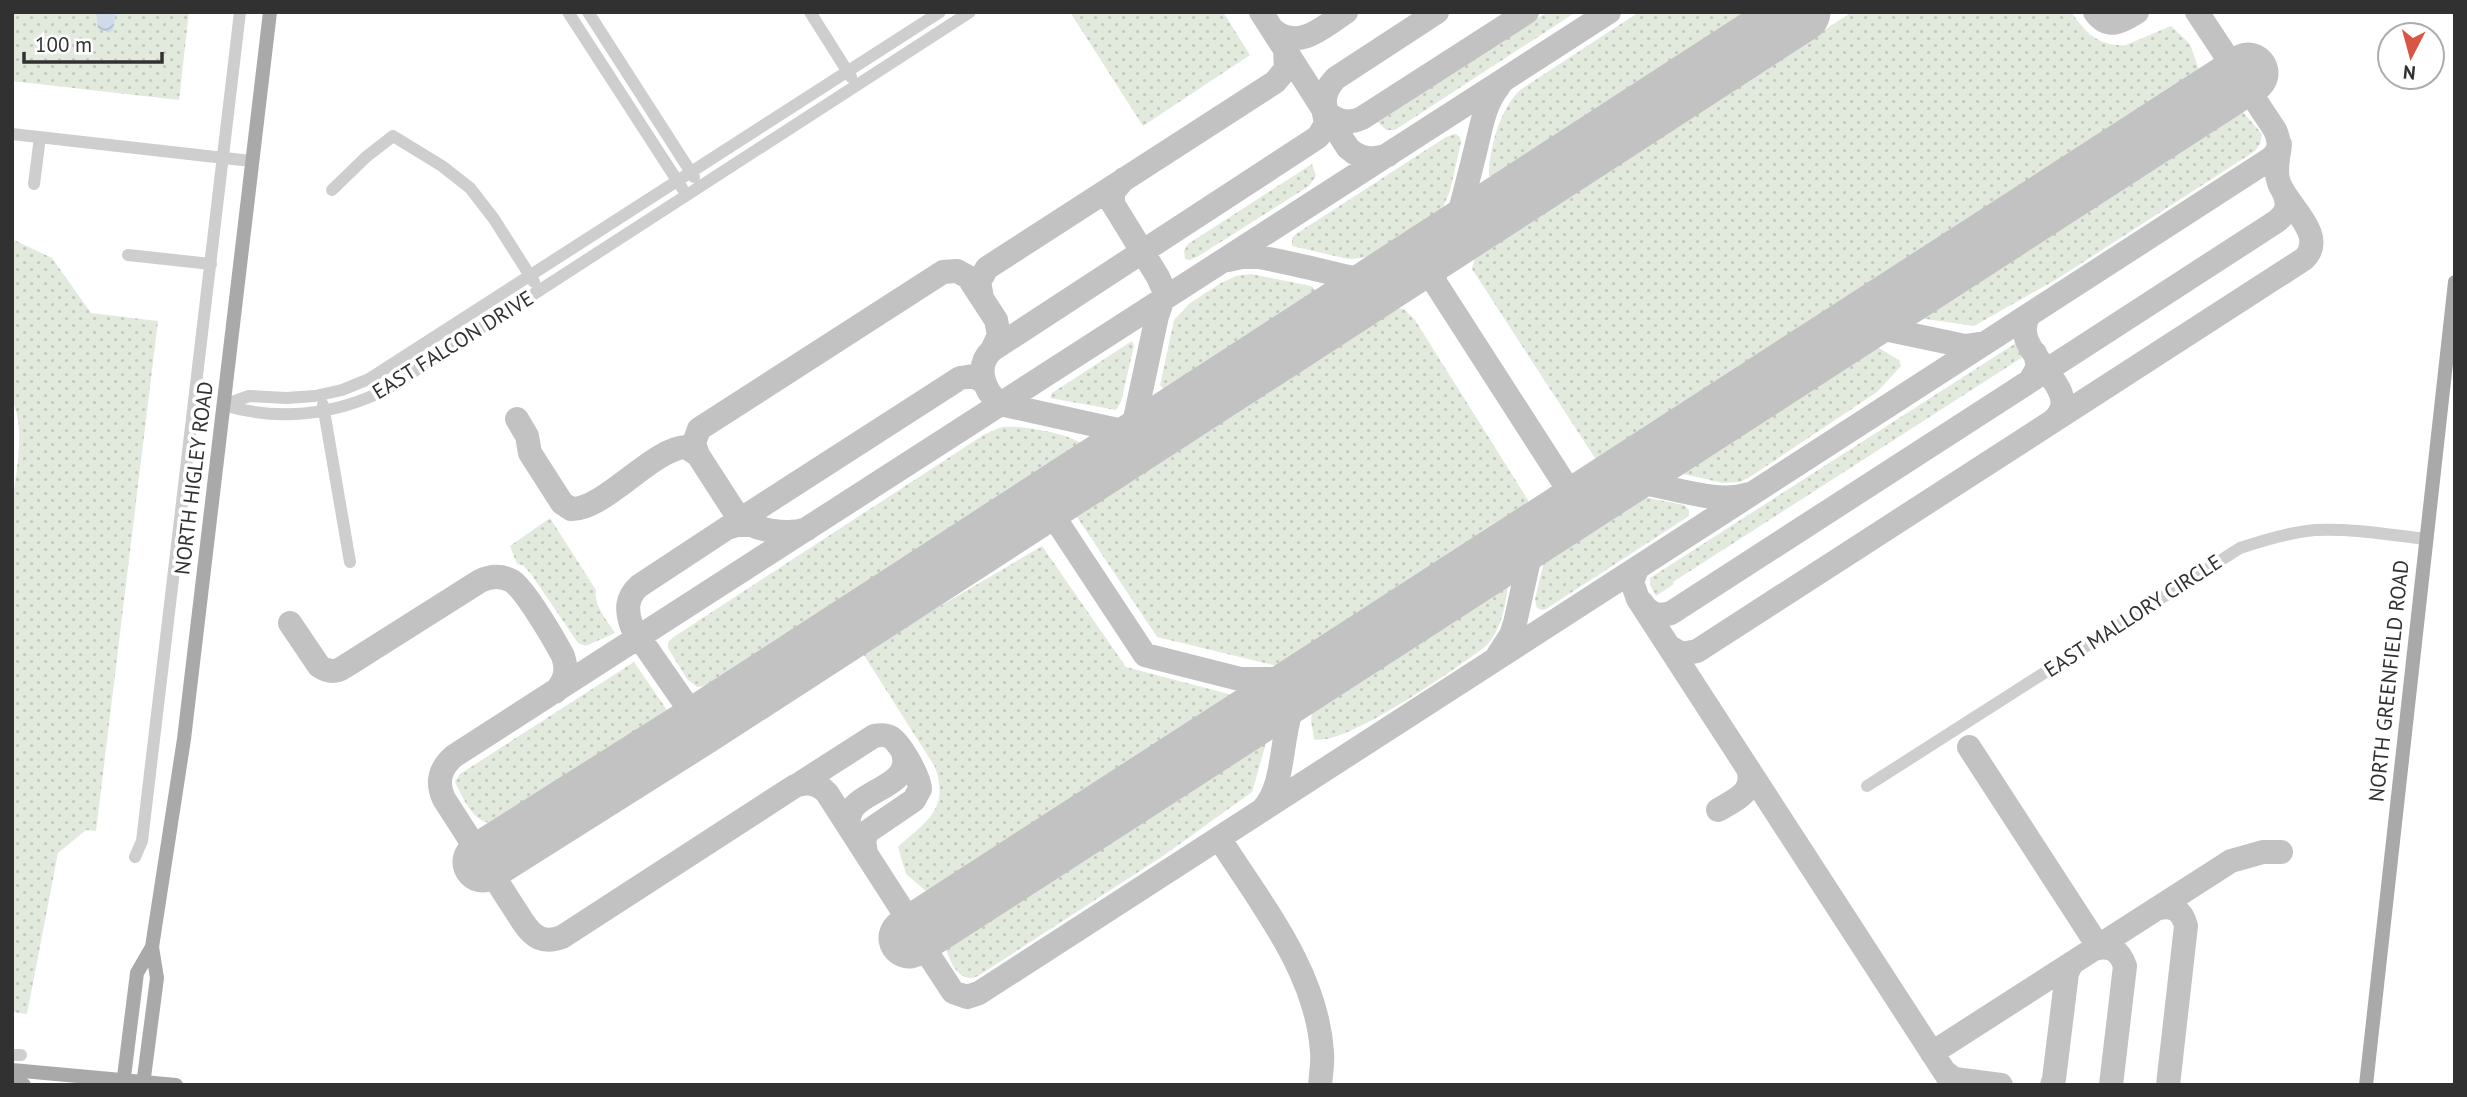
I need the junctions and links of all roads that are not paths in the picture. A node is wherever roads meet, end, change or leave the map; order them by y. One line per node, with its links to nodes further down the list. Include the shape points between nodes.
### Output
1 (240, 12): 14 (street, NORTH HIGLEY ROAD)
2 (270, 12): 15 (main road, NORTH HIGLEY ROAD)
3 (568, 12): 9 (street)
4 (588, 12): 8 (street)
5 (810, 12): 10 (street)
6 (940, 12): 10 (street, EAST FALCON DRIVE)
7 (970, 12): 11 (street, EAST FALCON DRIVE)
8 (607, 41): 9 (street); 16 (street)
9 (593, 51): 17 (street)
10 (848, 72): 11 (street); 16 (street, EAST FALCON DRIVE)
11 (857, 86): 19 (street, EAST FALCON DRIVE)
12 (12, 134): 13 (street)
13 (40, 137): 14 (street); 18 (street)
14 (223, 158): 15 (street); 23 (street, NORTH HIGLEY ROAD)
15 (251, 162): 28 (main road, NORTH HIGLEY ROAD)
16 (691, 173): 17 (street, EAST FALCON DRIVE); 19 (street)
17 (677, 182): 21 (street); 24 (street, EAST FALCON DRIVE)
18 (34, 184)
19 (700, 186): 21 (street, EAST FALCON DRIVE)
20 (332, 190): 24 (street, via 393,136 470,188)
21 (686, 195): 26 (street, EAST FALCON DRIVE)
22 (128, 255): 23 (street)
23 (211, 264): 33 (street, NORTH HIGLEY ROAD, via 142,841)
24 (531, 277): 26 (street); 27 (street, EAST FALCON DRIVE, via 381,372 355,386)
25 (2455, 282): 30 (main road, NORTH GREENFIELD ROAD)
26 (538, 293): 29 (street, EAST FALCON DRIVE, via 387,389)
27 (321, 395): 28 (street, EAST FALCON DRIVE, via 249,396); 29 (street)
28 (224, 405): 29 (street, EAST FALCON DRIVE, via 282,415); 34 (main road, NORTH HIGLEY ROAD, via 184,739)
29 (324, 411): 31 (street)
30 (2426, 539): 32 (street, EAST MALLORY CIRCLE, via 2315,530 2240,548); 41 (main road, NORTH GREENFIELD ROAD)
31 (350, 562)
32 (1867, 786)
33 (135, 857)
34 (152, 947): 36 (main road, NORTH HIGLEY ROAD, via 137,973); 38 (main road, NORTH HIGLEY ROAD, via 158,978)
35 (12, 1070): 36 (main road)
36 (123, 1082): 38 (main road)
37 (12, 1083): 39 (main road)
38 (143, 1083): 40 (main road)
39 (24, 1085)
40 (176, 1085)
41 (2366, 1085)

